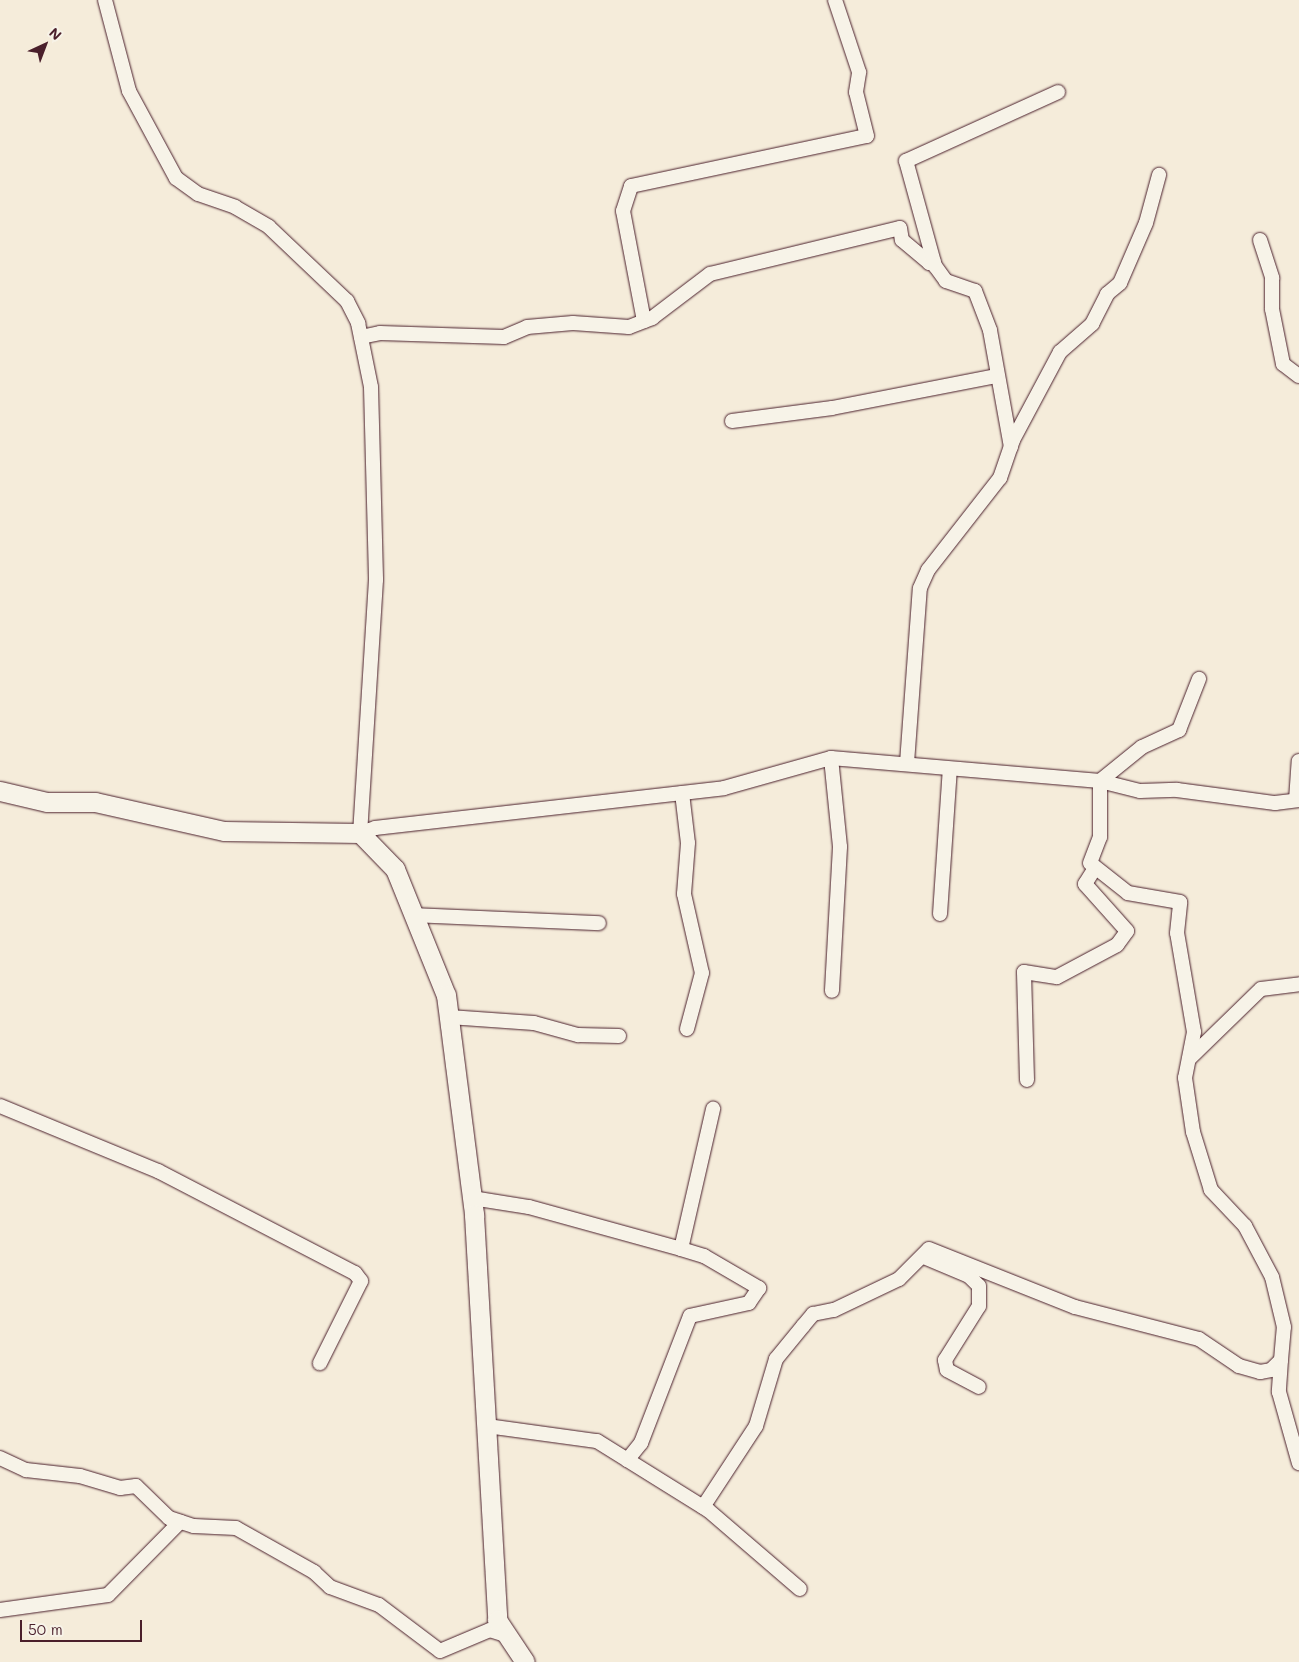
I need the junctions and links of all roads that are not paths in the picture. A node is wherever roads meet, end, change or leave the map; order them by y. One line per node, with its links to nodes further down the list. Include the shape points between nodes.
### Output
1 (105, 0): 8 (street, via 129,91 176,178 198,194 235,207 269,227 347,301)
2 (835, 0): 7 (street, via 859,72 856,92 868,136 631,186 623,211)
3 (1058, 92): 6 (street, via 906,161)
4 (1159, 175): 12 (street, via 1146,223 1120,282 1107,294 1092,324 1060,352)
5 (1260, 240): 10 (street, via 1272,278 1272,309 1283,364)
6 (934, 261): 7 (street, via 929,263 902,240 900,228 710,274); 9 (street, via 946,281 975,291 990,330)
7 (644, 321): 8 (street, via 629,327 573,322 526,327 504,337 380,333)
8 (361, 337): 22 (street, via 370,387 376,580)
9 (997, 376): 11 (street, via 832,408); 12 (street)
10 (1299, 376)
11 (732, 421)
12 (1011, 447): 16 (street, via 1000,478 940,549 920,588)
13 (1199, 679): 18 (street, via 1178,730 1142,747)
14 (831, 758): 16 (street); 20 (street, via 742,785); 28 (street, via 840,847)
15 (1299, 760): 21 (street)
16 (907, 763): 17 (street)
17 (950, 769): 18 (street); 24 (street)
18 (1100, 781): 21 (street, via 1140,791 1177,790 1275,803); 23 (street, via 1100,837 1090,863)
19 (0, 791): 22 (street, via 47,802 95,802 224,831)
20 (682, 794): 22 (street, via 375,828); 30 (street, via 688,843 684,894 702,973)
21 (1297, 800)
22 (360, 833): 25 (street, via 395,869)
23 (1095, 868): 32 (street, via 1128,893 1180,902 1178,934 1194,1032); 33 (street, via 1085,884 1127,931 1117,945 1057,977 1024,972)
24 (940, 914)
25 (413, 915): 26 (street); 29 (street, via 446,995)
26 (599, 923)
27 (1299, 984): 32 (street, via 1261,989)
28 (832, 991)
29 (449, 1016): 31 (street, via 534,1023 578,1035); 36 (street)
30 (687, 1030)
31 (619, 1036)
32 (1189, 1059): 39 (street, via 1185,1078 1203,1169 1211,1190 1258,1246 1272,1277 1284,1327)
33 (1027, 1080)
34 (0, 1106): 40 (street, via 158,1171 355,1273 361,1282)
35 (713, 1110): 37 (street)
36 (472, 1198): 37 (street, via 529,1207); 42 (street)
37 (681, 1249): 44 (street, via 704,1256 759,1288 749,1303 690,1316 641,1443)
38 (924, 1257): 39 (street, via 929,1249 1075,1307 1200,1338 1239,1366 1260,1372 1271,1370); 41 (street, via 969,1276 979,1286 979,1306 945,1360 947,1370); 46 (street, via 899,1279 834,1310 813,1314 802,1326 776,1359 756,1426)
39 (1281, 1360): 45 (street, via 1279,1392)
40 (320, 1363)
41 (979, 1387)
42 (486, 1426): 44 (street, via 581,1437); 50 (street, via 497,1620)
43 (0, 1458): 47 (street, via 26,1470 80,1476 120,1488 136,1486 169,1518)
44 (627, 1460): 46 (street)
45 (1299, 1463)
46 (703, 1507): 48 (street)
47 (180, 1522): 49 (street, via 108,1595); 50 (street, via 236,1528 314,1572 330,1586 379,1605 440,1652 490,1630)
48 (800, 1589)
49 (0, 1610)
50 (508, 1636): 51 (street)
51 (525, 1662)

